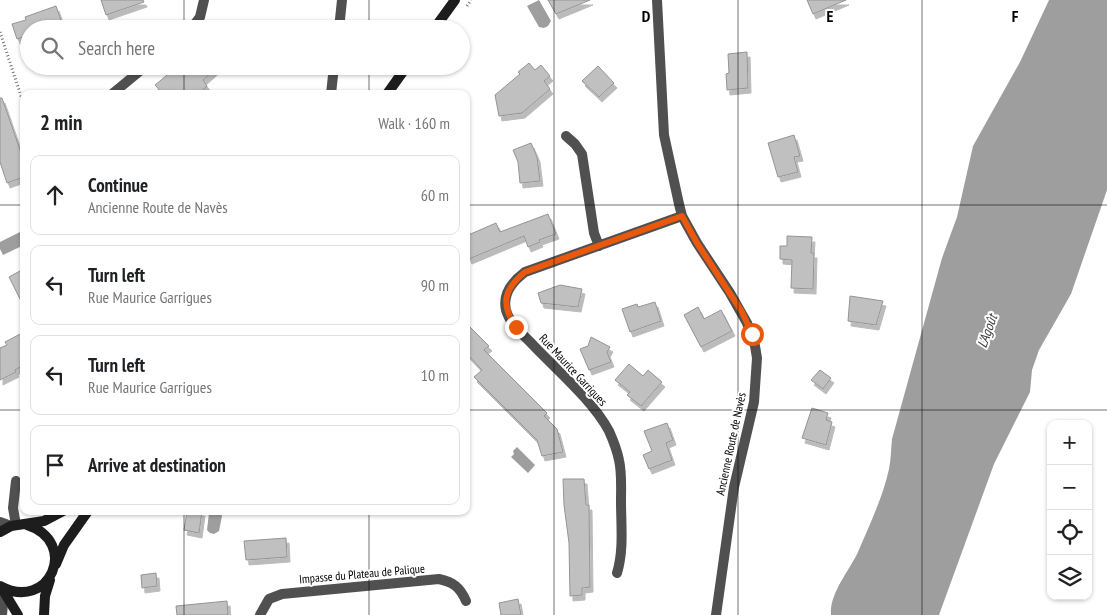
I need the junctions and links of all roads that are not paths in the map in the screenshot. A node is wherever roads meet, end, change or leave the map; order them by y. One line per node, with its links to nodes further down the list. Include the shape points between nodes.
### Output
1 (204, 0): 5 (street)
2 (342, 0): 6 (street)
3 (455, 0): 7 (main road)
4 (656, 0): 15 (street, Ancienne Route de Navès, via 664,135)
5 (198, 20)
6 (340, 20)
7 (441, 20)
8 (135, 75): 11 (street)
9 (333, 75): 12 (street)
10 (401, 75): 13 (main road)
11 (117, 90)
12 (331, 90)
13 (390, 90)
14 (566, 136): 16 (street, via 582,154)
15 (682, 216): 16 (street, Rue Maurice Garrigues); 32 (street, Ancienne Route de Navès, via 747,323 755,346 757,369 754,402 734,487)
16 (598, 246): 25 (street, Rue Maurice Garrigues, via 525,272 515,280 505,300 516,327 588,402 609,431 619,460 620,474 621,551)
17 (16, 481): 22 (street)
18 (55, 515): 21 (main road)
19 (85, 515): 24 (main road, via 64,545)
20 (0, 522): 22 (street)
21 (27, 525): 22 (main road); 24 (main road, via 45,534 51,542 56,561)
22 (14, 526): 23 (main road)
23 (0, 532)
24 (53, 570): 26 (main road, via 48,580 31,592); 30 (main road, via 45,596)
25 (617, 573)
26 (2, 589): 28 (street); 29 (main road)
27 (466, 601): 31 (street, Impasse du Plateau de Palique, via 457,585 439,579 282,594 269,599)
28 (2, 615)
29 (18, 615)
30 (44, 615)
31 (260, 615)
32 (716, 615)

